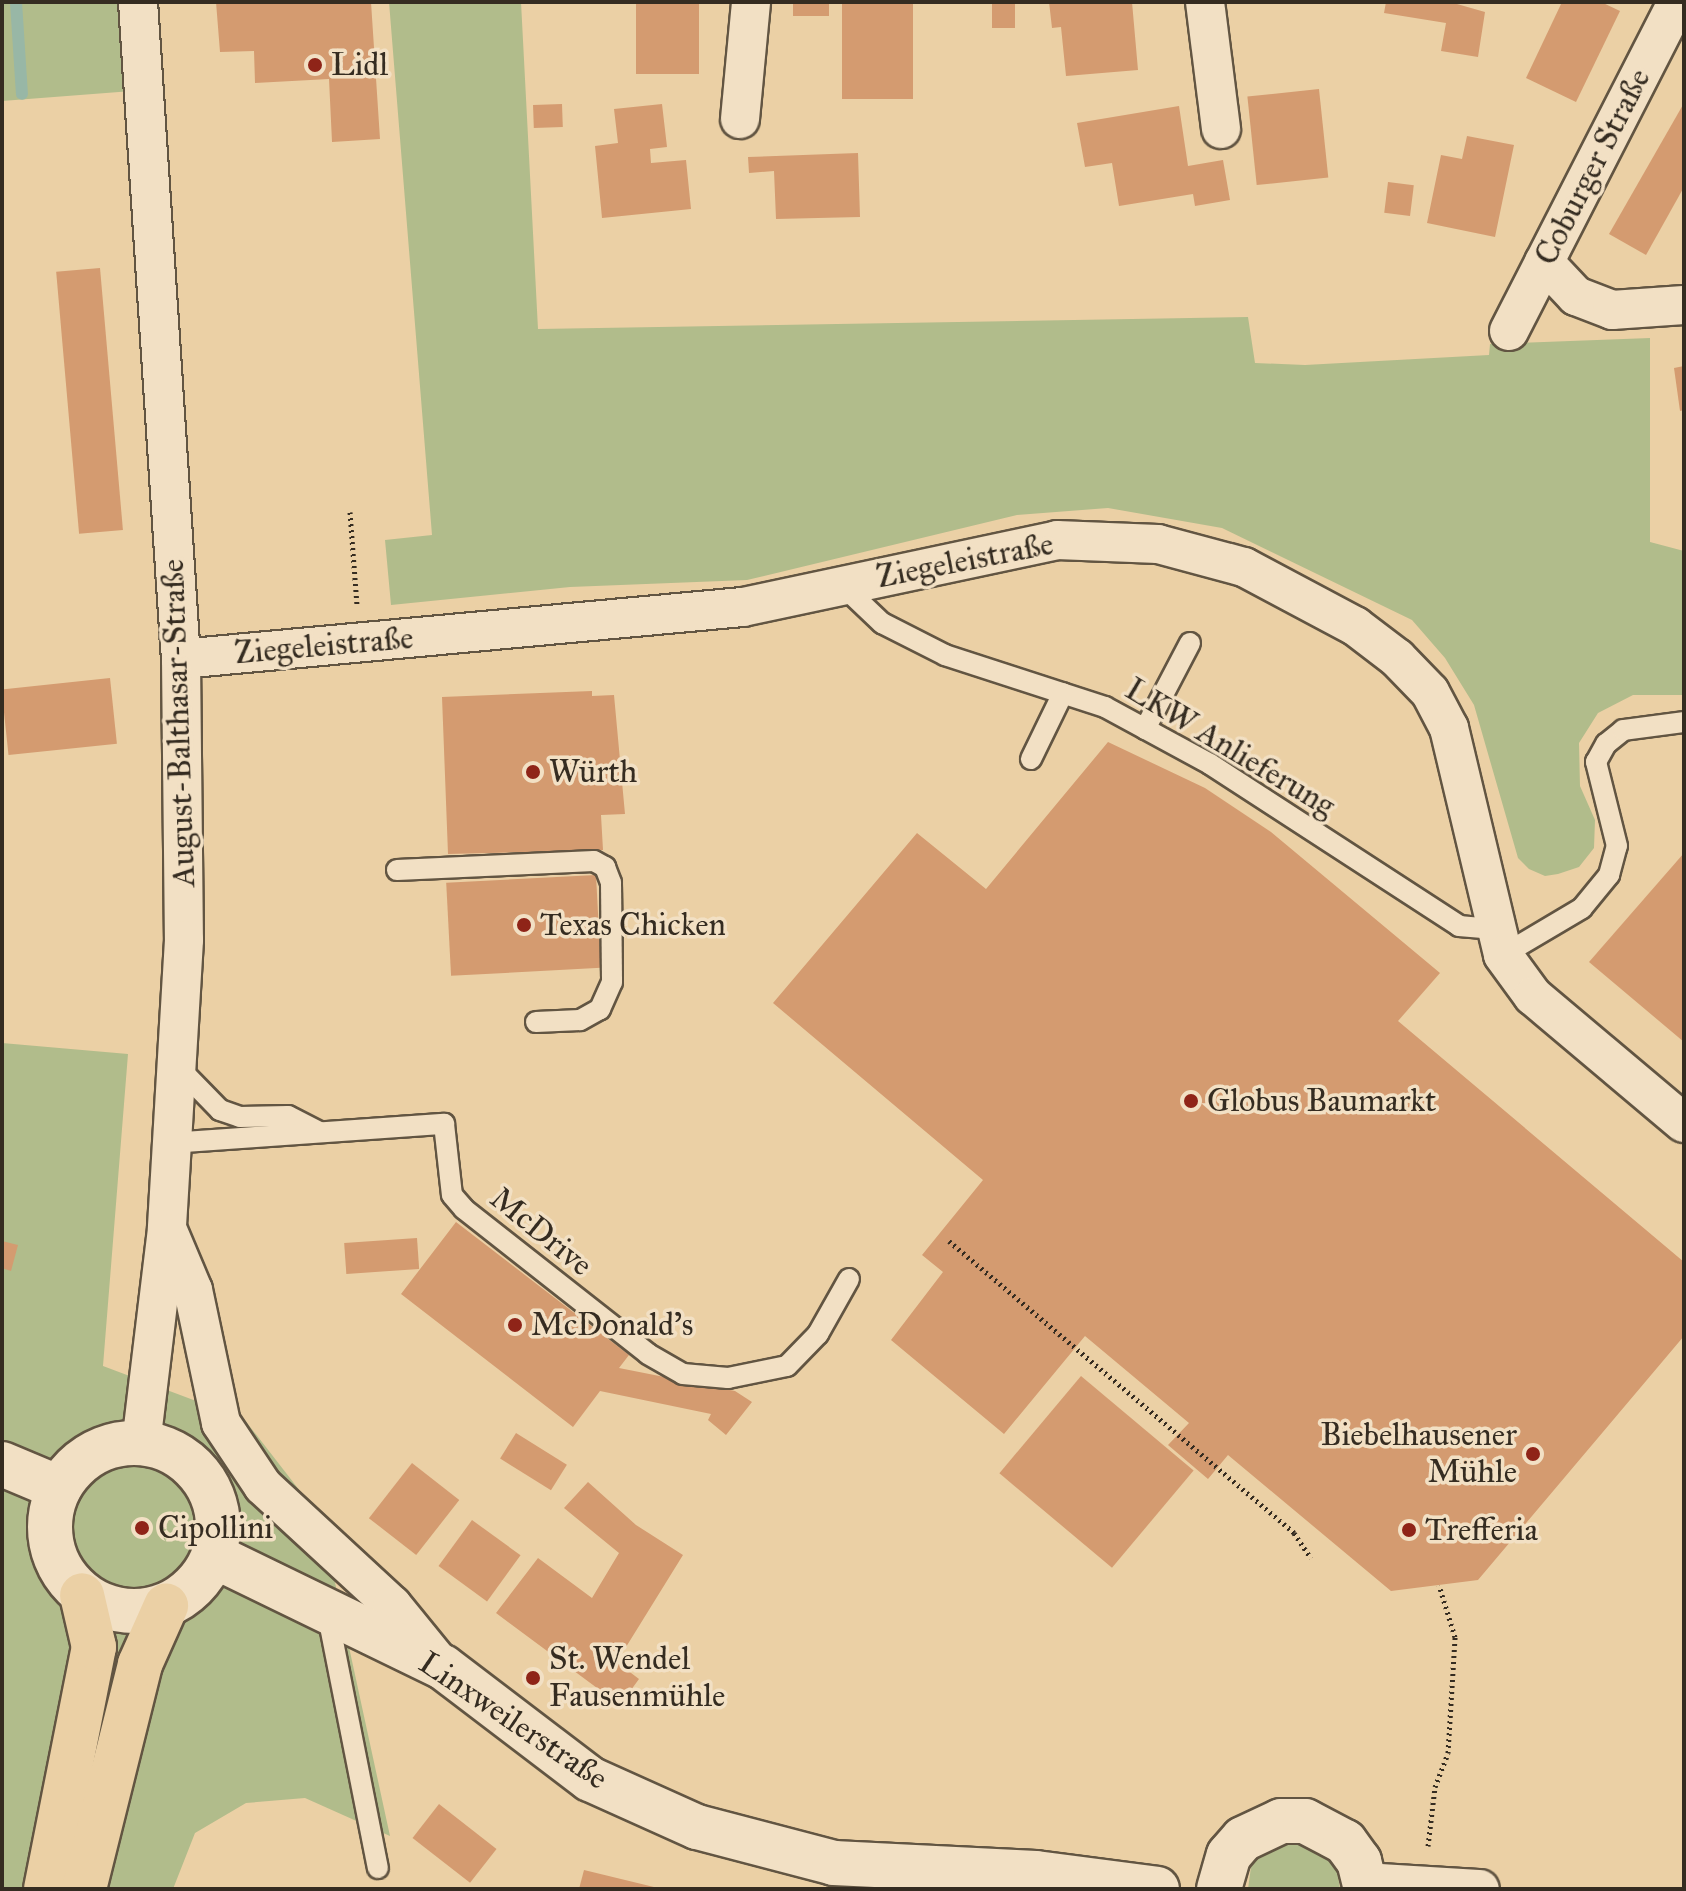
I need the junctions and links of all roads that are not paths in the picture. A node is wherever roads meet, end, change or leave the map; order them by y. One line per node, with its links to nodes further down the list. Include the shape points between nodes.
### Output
1 (138, 2): 12 (street, August-Balthasar-Straße)
2 (751, 2): 5 (street)
3 (1205, 2): 6 (street)
4 (1671, 4): 7 (street, Coburger Straße)
5 (740, 119)
6 (1221, 129)
7 (1544, 262): 8 (street, via 1576,296 1612,310); 9 (street, Coburger Straße)
8 (1684, 305)
9 (1509, 331)
10 (843, 586): 12 (street, Ziegeleistraße, via 743,607); 13 (lane, LKW Anlieferung, via 882,623 945,655); 18 (street, Ziegeleistraße, via 1057,540 1158,544 1244,567 1293,591 1355,626 1430,692 1449,728)
11 (1190, 643): 15 (lane)
12 (181, 659): 20 (street, August-Balthasar-Straße, via 184,940)
13 (1063, 693): 15 (lane, LKW Anlieferung, via 1105,707); 16 (lane)
14 (1684, 722): 18 (lane, via 1623,730 1606,744 1596,762 1617,846 1609,875 1582,908)
15 (1145, 729): 18 (lane, LKW Anlieferung, via 1210,764 1459,926)
16 (1031, 759)
17 (397, 870): 19 (lane, via 594,861 605,867 611,883 612,982 600,1009 580,1020)
18 (1499, 942): 21 (street, Ziegeleistraße, via 1533,996)
19 (536, 1022)
20 (175, 1063): 22 (lane, via 220,1110 240,1117 288,1116); 23 (street, August-Balthasar-Straße)
21 (1684, 1123)
22 (319, 1132): 23 (lane); 25 (lane, McDrive, via 444,1124 452,1195 470,1215 648,1354 683,1374 728,1378 787,1366 818,1334)
23 (170, 1143): 24 (street, August-Balthasar-Straße)
24 (167, 1229): 26 (street, August-Balthasar-Straße); 33 (street, via 193,1290 221,1423 263,1486 392,1605)
25 (849, 1279)
26 (141, 1443): 28 (main road, via 100,1450 79,1463); 29 (main road, via 166,1449 204,1480 218,1526)
27 (2, 1464): 28 (main road)
28 (59, 1488): 30 (main road, via 51,1511 51,1547 63,1574)
29 (214, 1556): 31 (main road, via 199,1581); 32 (main road, Linxweilerstraße)
30 (82, 1595): 31 (main road, via 112,1609); 37 (highway, via 94,1647)
31 (166, 1606): 38 (highway, via 140,1664)
32 (326, 1607): 33 (main road, Linxweilerstraße); 34 (lane)
33 (443, 1667): 35 (main road, Linxweilerstraße, via 590,1779 697,1827 834,1863)
34 (378, 1868)
35 (1035, 1881): 39 (main road, Linxweilerstraße)
36 (1366, 1886): 40 (main road, via 1345,1842 1305,1821 1281,1821 1243,1839 1229,1855); 41 (street)
37 (46, 1889)
38 (84, 1889)
39 (1157, 1889)
40 (1219, 1889)
41 (1480, 1889)

